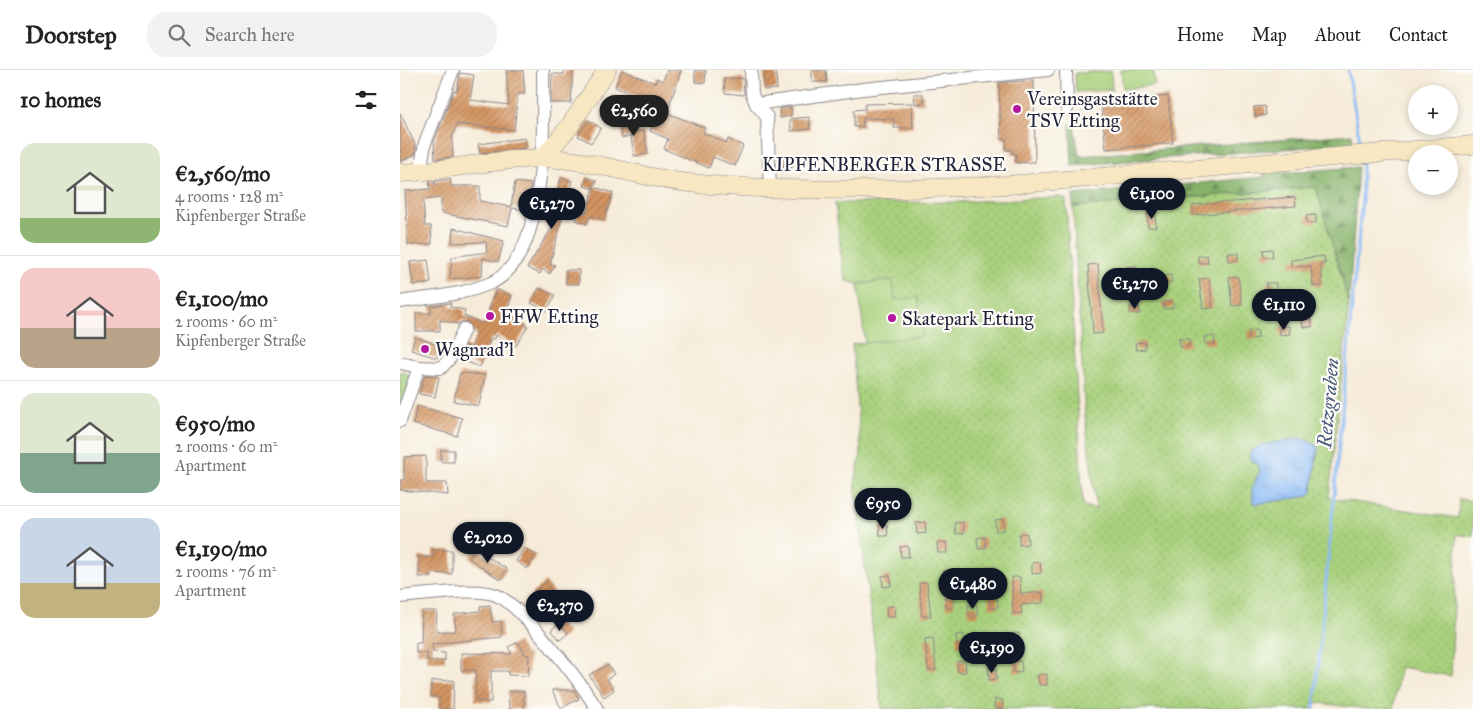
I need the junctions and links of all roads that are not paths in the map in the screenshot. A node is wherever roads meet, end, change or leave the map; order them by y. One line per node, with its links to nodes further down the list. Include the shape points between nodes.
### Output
1 (453, 70): 11 (street, via 424,143)
2 (543, 70): 10 (street)
3 (607, 70): 10 (street)
4 (751, 70): 7 (street, via 752,94)
5 (1048, 70): 7 (street, via 863,89)
6 (1066, 70): 8 (street)
7 (756, 104): 13 (street, via 767,117)
8 (1067, 109)
9 (1473, 145): 13 (street, KIPFENBERGER STRASSE, via 1008,186)
10 (543, 158): 11 (street, KIPFENBERGER STRASSE); 13 (street, KIPFENBERGER STRASSE, via 687,183); 14 (street, via 541,180 526,240 507,272 479,287)
11 (420, 172): 12 (street, KIPFENBERGER STRASSE)
12 (400, 174)
13 (770, 186)
14 (400, 302)
15 (464, 329): 17 (street, via 451,357 441,368)
16 (400, 363): 17 (street)
17 (419, 367): 18 (street)
18 (400, 421)
19 (400, 597): 20 (street, via 478,592 496,595 511,605 558,655)
20 (597, 709)

